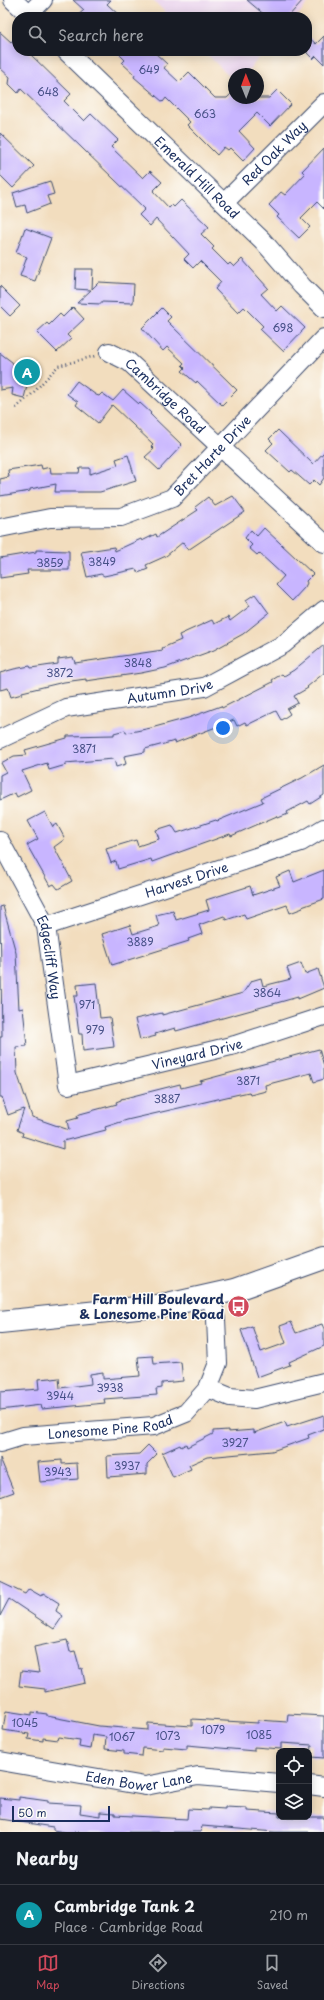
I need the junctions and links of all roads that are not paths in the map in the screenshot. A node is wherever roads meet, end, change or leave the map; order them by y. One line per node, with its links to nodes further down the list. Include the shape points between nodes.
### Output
1 (13, 0): 3 (street)
2 (43, 0): 4 (street)
3 (26, 12)
4 (33, 12)
5 (71, 56): 7 (street, Emerald Hill Road)
6 (320, 101): 7 (street, Red Oak Way)
7 (224, 203): 8 (street, Emerald Hill Road, via 263,241)
8 (324, 308)
9 (324, 338): 11 (street, Bret Harte Drive)
10 (109, 352): 11 (street, Cambridge Road, via 130,362)
11 (221, 446): 12 (street, Bret Harte Drive, via 172,498 136,512 121,517 50,518); 13 (street, Cambridge Road)
12 (0, 528)
13 (324, 543)
14 (324, 610): 15 (street, Autumn Drive, via 284,644 204,687 66,708)
15 (0, 739)
16 (324, 828): 18 (street, Harvest Drive, via 301,842)
17 (0, 841): 18 (street, Edgecliff Way)
18 (46, 926): 20 (street, Edgecliff Way)
19 (324, 1016): 20 (street, Vineyard Drive, via 235,1045)
20 (68, 1085)
21 (324, 1258): 22 (main road)
22 (211, 1296): 23 (main road, via 167,1305); 25 (street, Lonesome Pine Road, via 216,1319 218,1363)
23 (0, 1322)
24 (324, 1382): 25 (street, via 254,1399 230,1397)
25 (208, 1388): 26 (street, Lonesome Pine Road, via 186,1413 154,1426 23,1436)
26 (0, 1443)
27 (0, 1761): 28 (street, Eden Bower Lane, via 145,1786 198,1776)
28 (276, 1783)
29 (312, 1786): 30 (street)
30 (324, 1787)

